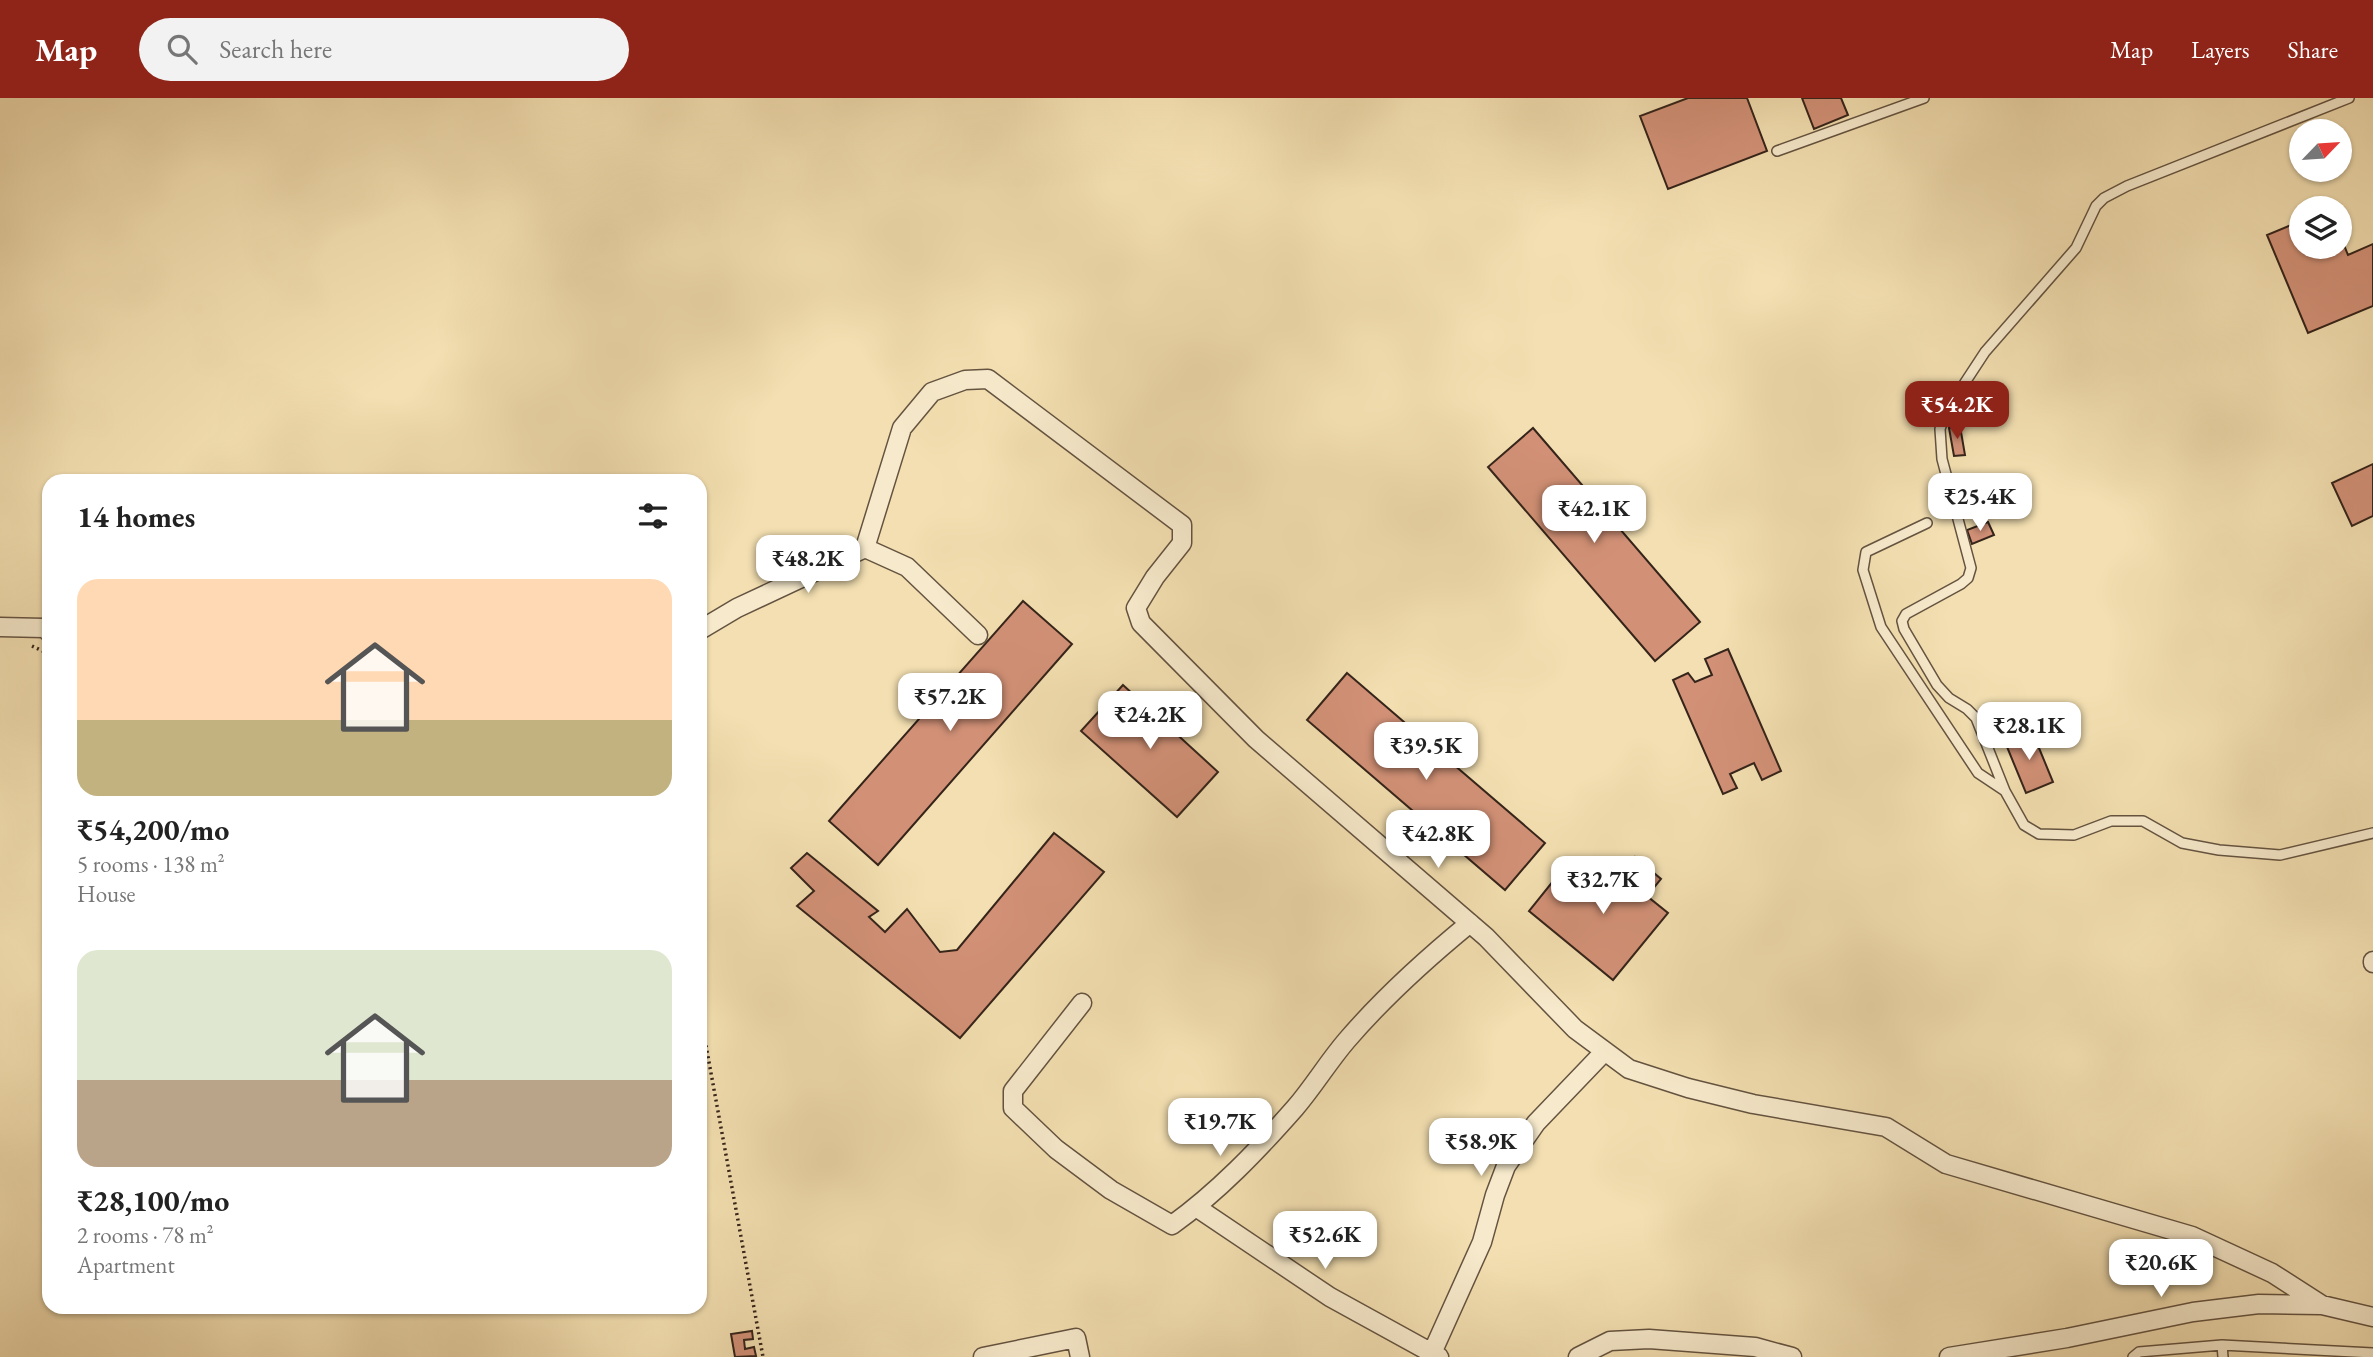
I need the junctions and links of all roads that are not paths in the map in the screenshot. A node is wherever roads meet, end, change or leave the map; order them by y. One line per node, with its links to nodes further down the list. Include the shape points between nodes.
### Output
1 (1924, 98): 3 (lane)
2 (2349, 98): 10 (lane, via 2104,198 2076,248 1985,352 1947,410 1940,429 1942,459 1971,568 1961,584 1906,614 1902,621 1937,685 1976,718)
3 (1777, 151)
4 (1927, 523): 10 (lane, via 1866,552 1863,570 1881,627 1978,773)
5 (866, 548): 6 (street); 9 (street, via 907,568); 12 (street, via 902,428 932,392 965,380 988,379 1182,525 1182,543 1136,608 1141,623 1256,739)
6 (707, 626)
7 (0, 627): 8 (street)
8 (42, 628)
9 (978, 635)
10 (2005, 791): 11 (lane, via 2024,825 2039,834 2074,835 2110,821 2143,821 2182,843 2280,856)
11 (2373, 834)
12 (1471, 923): 14 (street, via 1575,1029); 15 (street, via 1388,996 1346,1040 1296,1106)
13 (1082, 1003): 15 (street, via 1013,1091 1013,1108 1056,1149 1111,1190 1172,1224)
14 (1605, 1051): 16 (street, via 1629,1069 1688,1088 1886,1127 1946,1164 2192,1236 2272,1273); 20 (street, via 1536,1124 1506,1166 1482,1242)
15 (1196, 1207): 20 (street, via 1330,1297)
16 (2322, 1305): 17 (street); 25 (street, via 2259,1304 2193,1312)
17 (2373, 1317)
18 (2222, 1346): 19 (lane); 26 (lane, via 2139,1352); 27 (lane)
19 (2373, 1353)
20 (1435, 1355)
21 (983, 1357): 22 (street, via 1076,1338)
22 (1080, 1357)
23 (1578, 1357): 24 (street, via 1610,1341 1649,1339 1755,1347)
24 (1791, 1357)
25 (1949, 1357)
26 (2133, 1357)
27 (2223, 1357)

